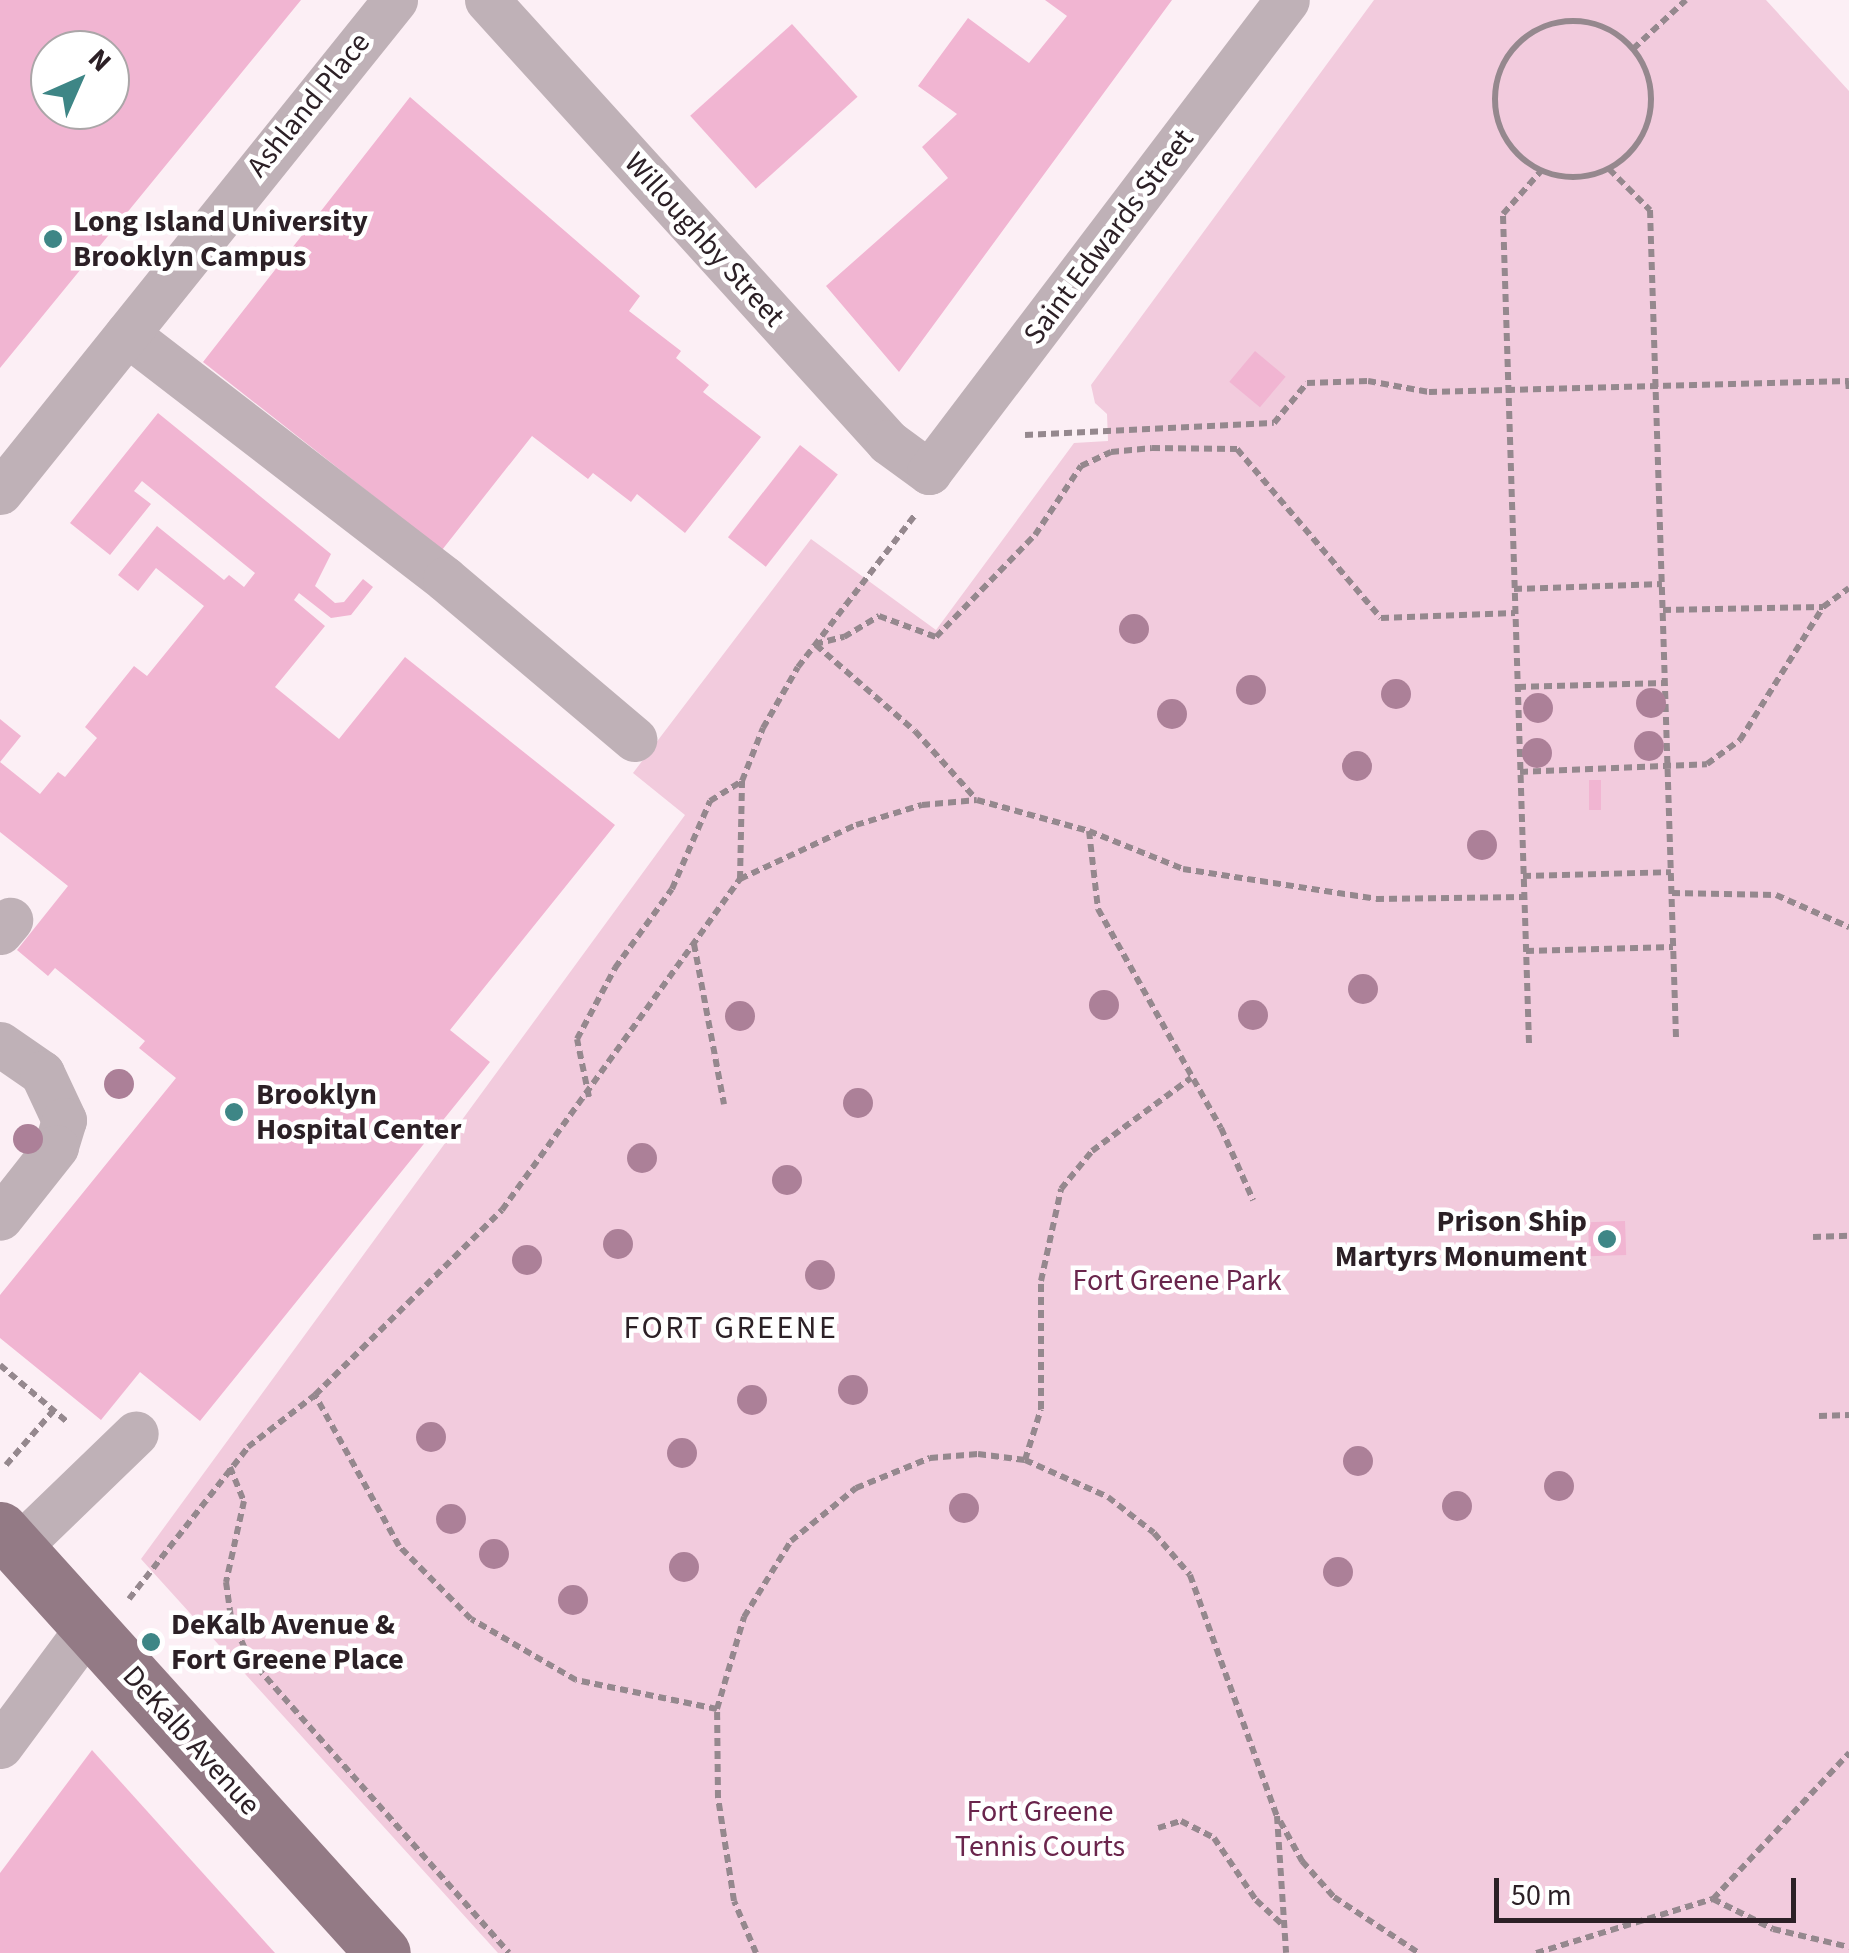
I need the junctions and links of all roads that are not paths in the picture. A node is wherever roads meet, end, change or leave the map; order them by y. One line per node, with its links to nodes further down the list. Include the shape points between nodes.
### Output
1 (394, 0): 4 (street, Ashland Place)
2 (488, 0): 5 (street, Willoughby Street, via 888,442)
3 (1277, 3): 5 (street, Saint Edwards Street)
4 (127, 334): 6 (street, Ashland Place); 7 (street, via 444,579)
5 (928, 472)
6 (0, 492)
7 (634, 739)
8 (0, 1044): 9 (street, via 42,1073 64,1120 56,1147)
9 (0, 1218)
10 (136, 1433): 11 (street)
11 (8, 1538): 12 (main road, DeKalb Avenue)
12 (109, 1613): 13 (street); 14 (main road, DeKalb Avenue)
13 (0, 1746)
14 (383, 1953)

